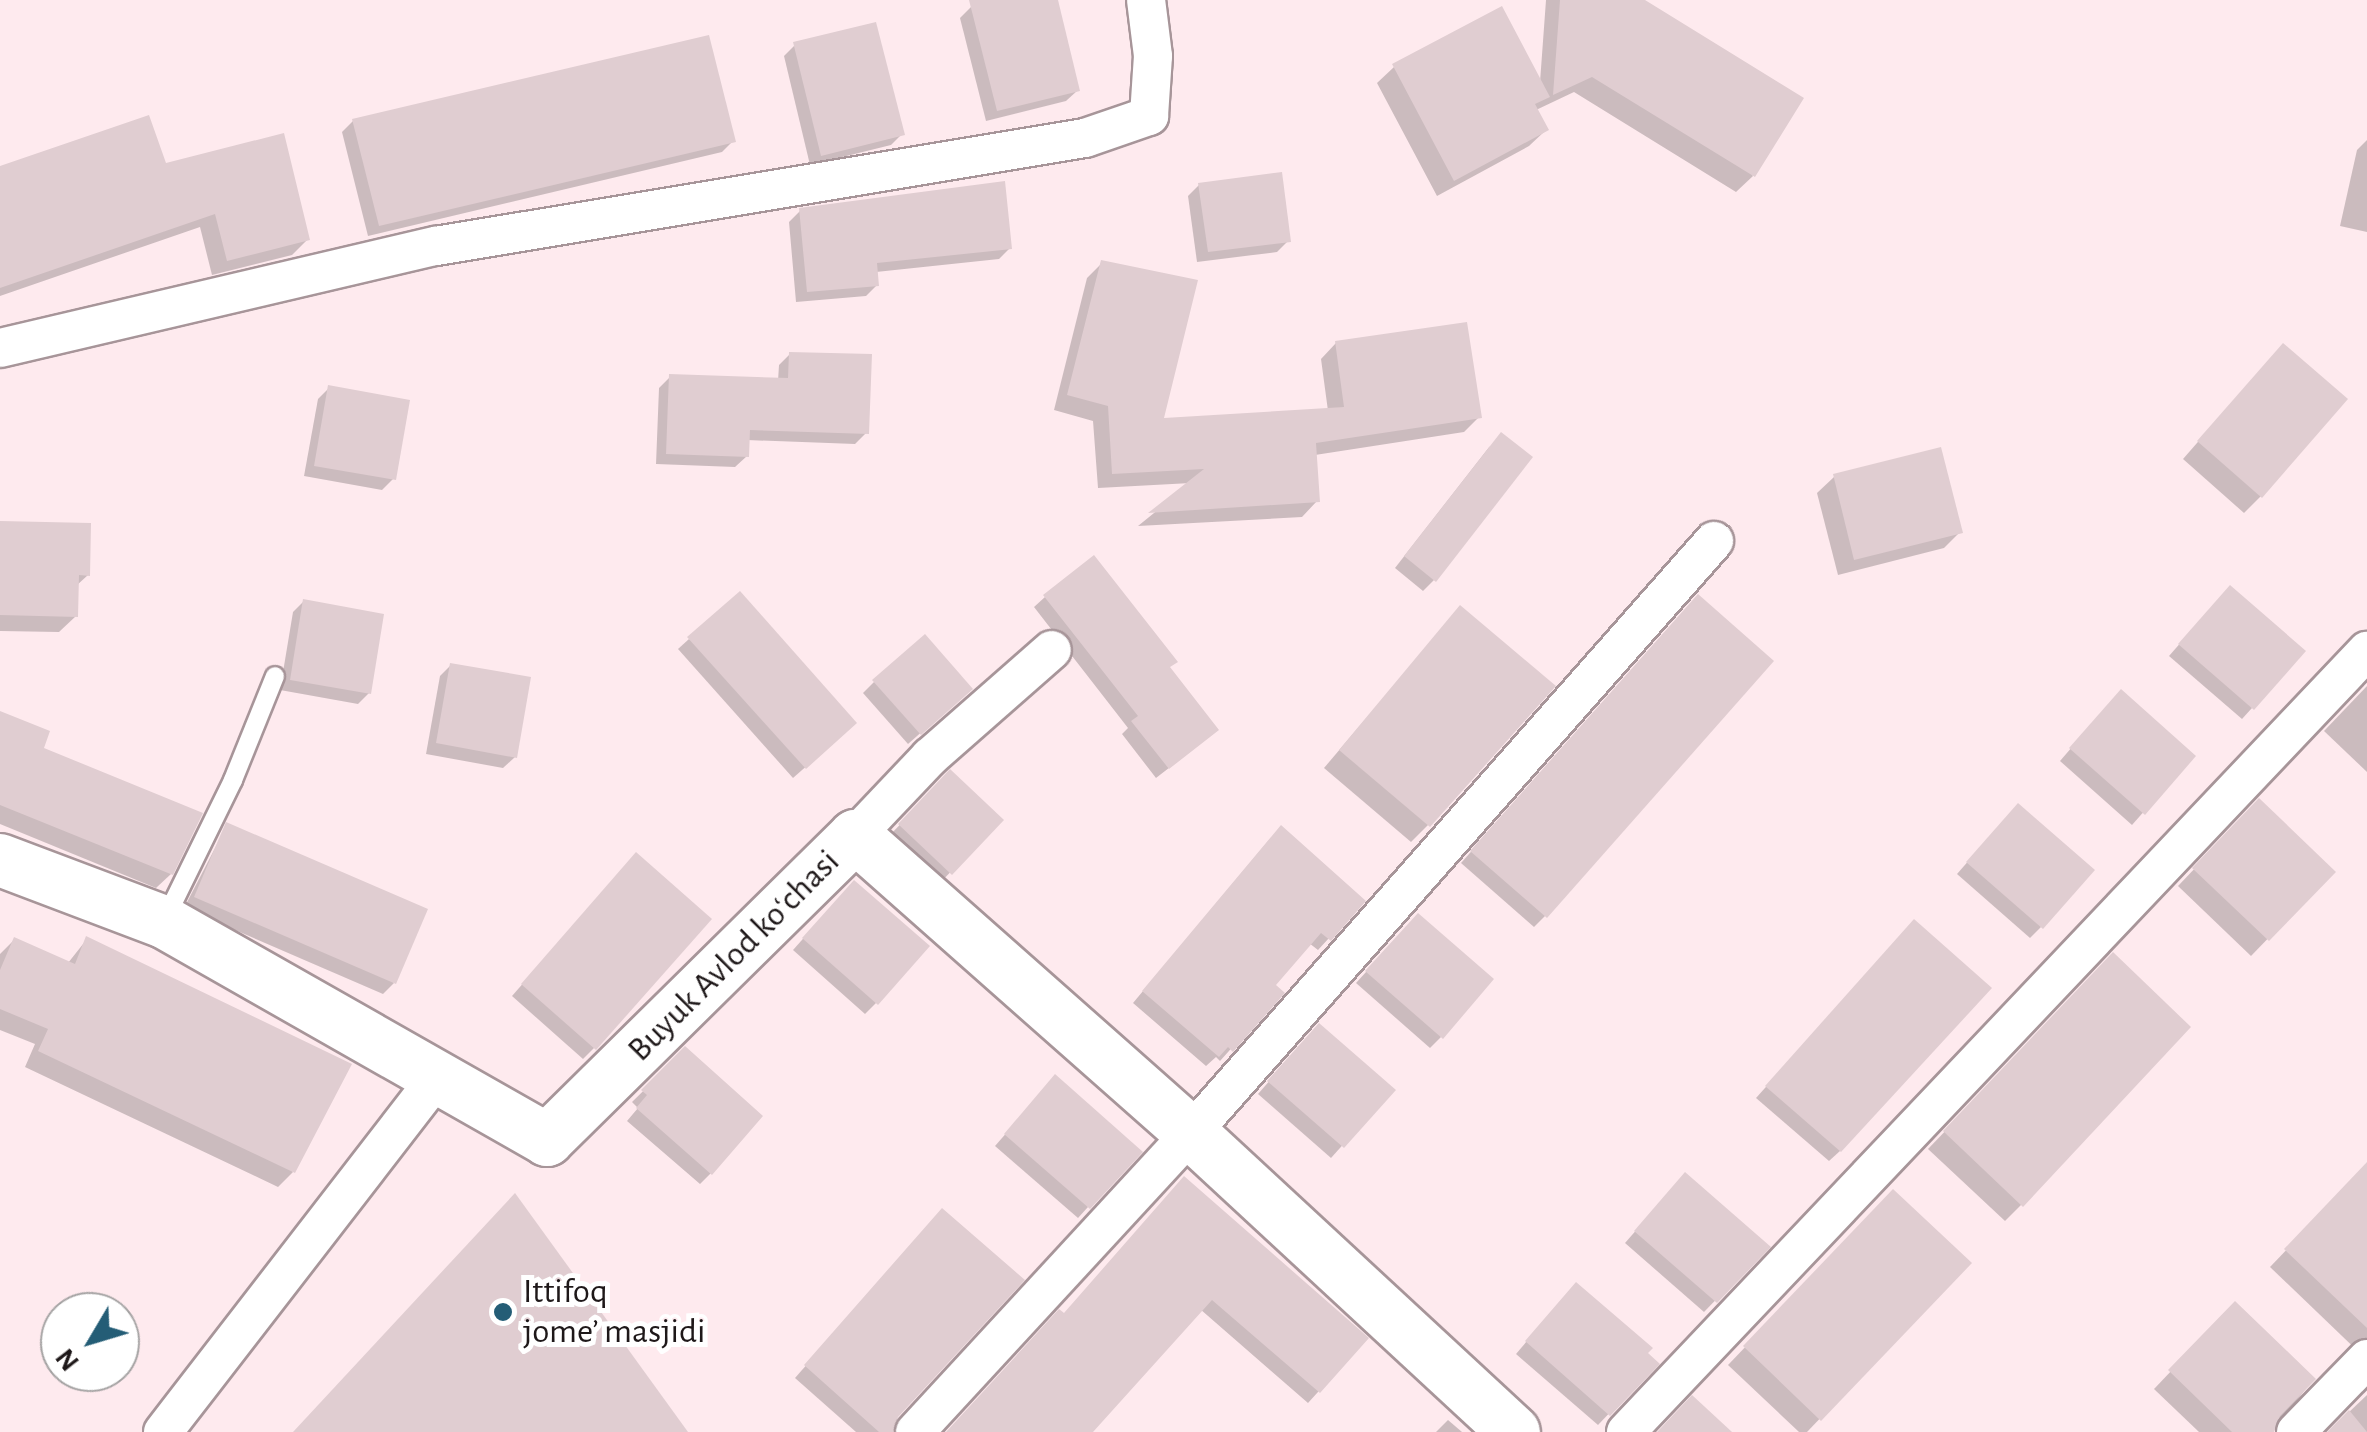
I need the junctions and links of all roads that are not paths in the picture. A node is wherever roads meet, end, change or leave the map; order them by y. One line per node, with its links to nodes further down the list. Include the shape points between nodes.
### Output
1 (1146, 0): 2 (street, via 1153,56 1149,116 1085,138 436,246)
2 (0, 348)
3 (1714, 541): 11 (street)
4 (1052, 650): 7 (street, via 930,757)
5 (2367, 651): 16 (street)
6 (275, 676): 9 (lane)
7 (855, 836): 10 (street, Buyuk Avlod koʻchasi, via 548,1140); 11 (street, Buyuk Avlod koʻchasi)
8 (0, 860): 9 (street, Buyuk Avlod koʻchasi)
9 (164, 922): 10 (street, Buyuk Avlod koʻchasi)
10 (439, 1075): 13 (street)
11 (1191, 1133): 14 (street); 15 (street, Buyuk Avlod koʻchasi)
12 (2367, 1358): 17 (street)
13 (163, 1432)
14 (915, 1432)
15 (1514, 1432)
16 (1626, 1432)
17 (2296, 1432)

